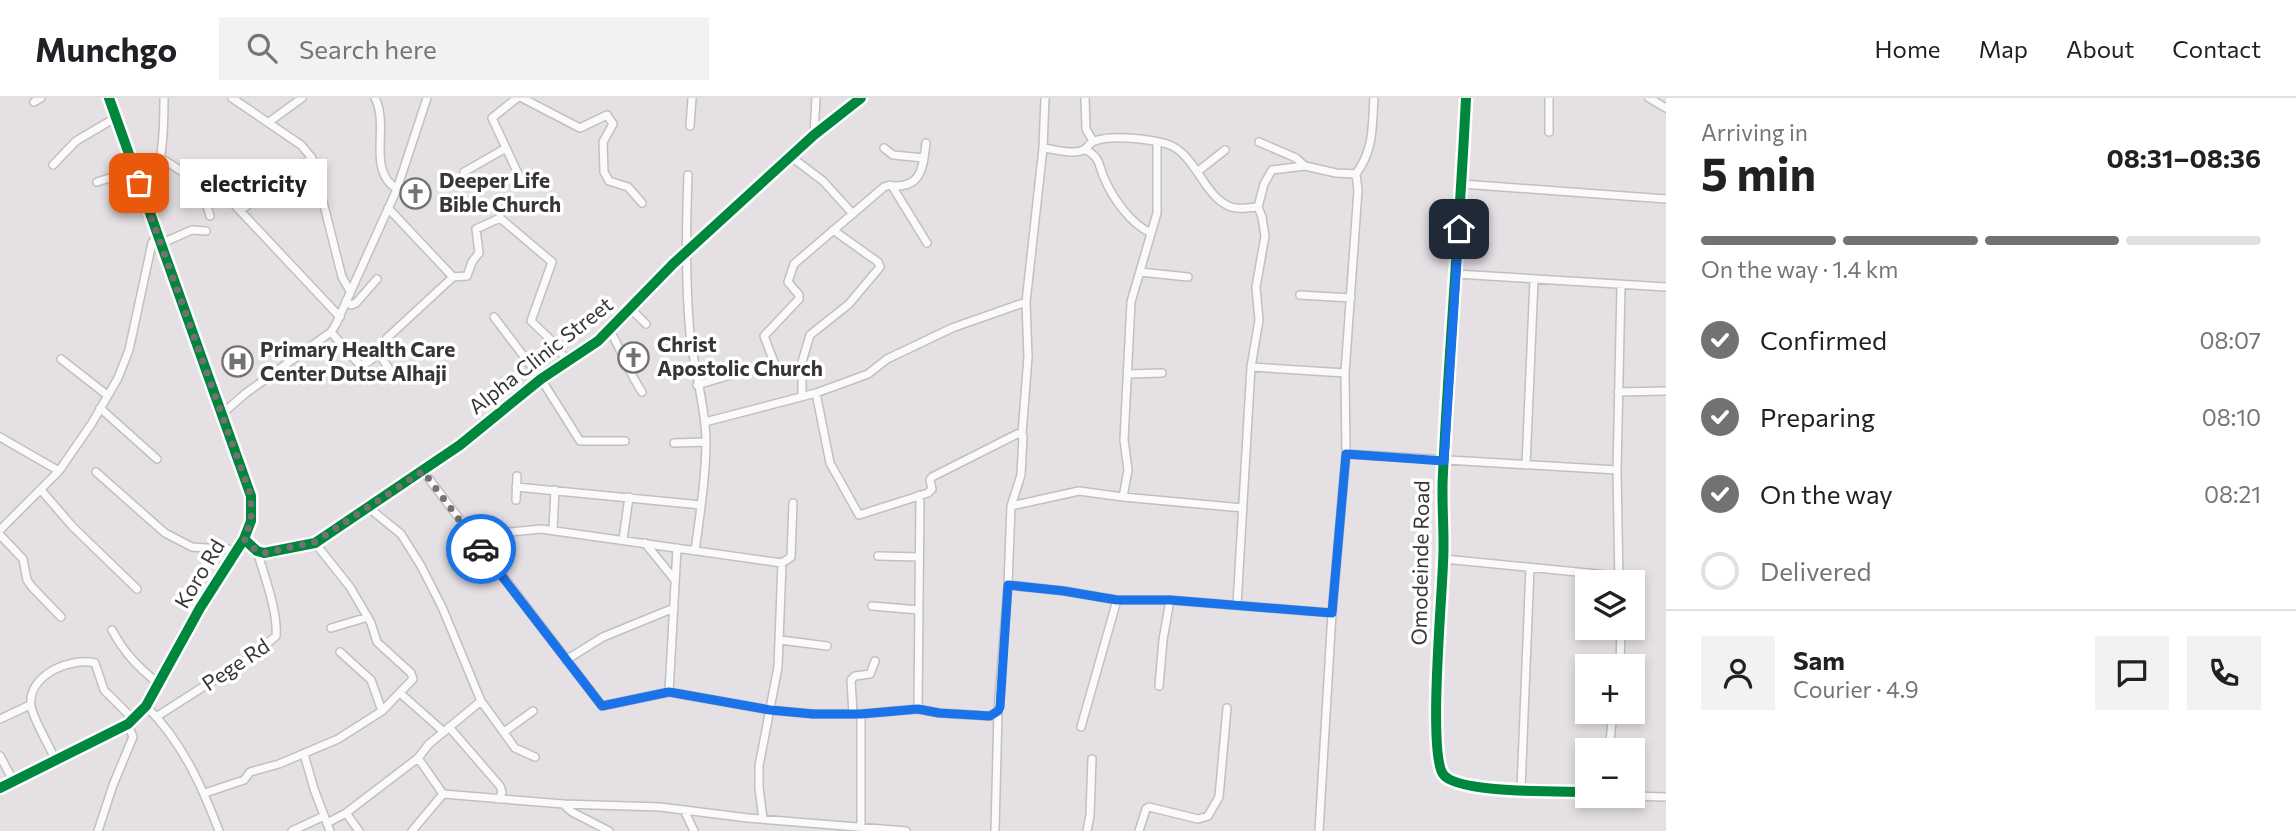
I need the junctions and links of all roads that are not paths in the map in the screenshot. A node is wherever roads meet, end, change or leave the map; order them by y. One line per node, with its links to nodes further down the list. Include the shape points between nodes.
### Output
1 (109, 98): 18 (street, Koro Rd)
2 (164, 98): 33 (street)
3 (232, 98): 19 (street)
4 (302, 98): 19 (street)
5 (375, 98): 48 (street, via 381,117 381,171)
6 (427, 98): 48 (street)
7 (519, 98): 27 (street, via 492,118); 51 (street, via 580,128 607,115 613,124 603,142 604,172 609,181 628,187)
8 (692, 98): 20 (street)
9 (816, 98): 22 (street)
10 (861, 98): 22 (street, Alpha Clinic Street)
11 (1045, 98): 29 (street)
12 (1085, 98): 23 (street, via 1086,129)
13 (1374, 98): 41 (street, via 1371,142)
14 (1466, 98): 46 (street, Omodeinde Road)
15 (1549, 98): 21 (street)
16 (1649, 98): 17 (street)
17 (1666, 108)
18 (115, 118): 36 (street, via 76,141); 38 (street, Koro Rd)
19 (269, 122): 34 (street)
20 (690, 126)
21 (1549, 132)
22 (814, 135): 32 (street, Alpha Clinic Street)
23 (1093, 141): 24 (street); 30 (street)
24 (1157, 142): 40 (street, via 1175,148); 59 (street, via 1157,213)
25 (1259, 142): 37 (street)
26 (926, 144): 35 (street)
27 (506, 148): 39 (street); 44 (street)
28 (884, 148): 35 (street, via 893,155)
29 (1043, 148): 30 (street); 75 (street)
30 (1085, 149): 59 (street, via 1099,159 1106,183 1133,222)
31 (1225, 150): 40 (street)
32 (790, 156): 55 (street, via 823,181); 62 (street, Alpha Clinic Street)
33 (159, 157): 43 (street); 49 (street, via 155,182)
34 (312, 158): 54 (street); 71 (street, via 342,277)
35 (924, 158): 47 (street, via 920,176 913,183)
36 (53, 165)
37 (1306, 166): 41 (street); 52 (street, via 1272,170)
38 (134, 170): 45 (street); 49 (street, Koro Rd)
39 (464, 172)
40 (1196, 172): 52 (street, via 1228,206)
41 (1356, 174): 73 (street)
42 (688, 175): 62 (street)
43 (199, 180): 54 (street, via 213,182); 56 (street)
44 (522, 180)
45 (97, 183)
46 (1462, 184): 50 (street); 64 (street, Omodeinde Road)
47 (892, 186): 55 (street, via 884,187); 61 (street)
48 (397, 189): 53 (street)
49 (144, 197): 60 (street, Koro Rd)
50 (1666, 199)
51 (642, 203)
52 (1258, 207): 85 (street, via 1265,236 1256,287 1259,320)
53 (388, 208): 65 (street); 71 (street)
54 (241, 210): 77 (street)
55 (852, 214): 57 (street)
56 (210, 216)
57 (833, 230): 91 (street, via 794,264 788,282 799,299 764,336 774,362); 97 (street, via 880,267 849,304 810,335 802,362)
58 (206, 231): 60 (street)
59 (1151, 233): 63 (street)
60 (159, 239): 96 (street, via 152,243 129,349); 99 (street, Koro Rd)
61 (927, 243)
62 (685, 254): 76 (street, Alpha Clinic Street); 91 (street)
63 (1140, 272): 66 (street); 89 (street, via 1131,302)
64 (1456, 274): 68 (street); 108 (street, Omodeinde Road)
65 (453, 277): 82 (street); 84 (street, via 467,276 479,253 476,229 503,219 552,262 531,321)
66 (1188, 277)
67 (377, 279): 74 (street, via 356,303)
68 (1534, 280): 69 (street); 109 (street)
69 (1620, 286): 70 (street); 94 (street)
70 (1666, 287)
71 (350, 291): 74 (street)
72 (1300, 295): 73 (street)
73 (1351, 298): 88 (street)
74 (346, 301): 77 (street)
75 (1026, 302): 95 (street, via 952,328 887,359 867,374); 101 (street, via 1028,357)
76 (631, 309): 79 (street); 80 (street, Alpha Clinic Street)
77 (340, 317): 81 (street)
78 (494, 317): 90 (street)
79 (646, 324)
80 (610, 331): 84 (street, Alpha Clinic Street); 93 (street)
81 (331, 332): 86 (street, via 359,364 380,355); 99 (street)
82 (387, 338)
83 (61, 359): 96 (street)
84 (568, 362): 90 (street, Alpha Clinic Street)
85 (1251, 367): 88 (street); 126 (street)
86 (391, 372)
87 (1162, 373): 89 (street)
88 (1345, 373): 106 (street)
89 (1128, 374): 120 (street, via 1124,440 1128,470)
90 (541, 379): 103 (street, via 580,441); 112 (street, Alpha Clinic Street)
91 (697, 385): 100 (street)
92 (1666, 391): 94 (street)
93 (642, 392)
94 (1618, 392): 110 (street)
95 (816, 393): 97 (street); 118 (street, via 830,463 857,513)
96 (107, 395): 98 (street)
97 (802, 396): 100 (street)
98 (100, 408): 107 (street); 111 (street)
99 (223, 413): 130 (street, Koro Rd, via 251,496 251,521)
100 (705, 422): 104 (street)
101 (1022, 434): 118 (street, via 932,477 931,491); 124 (street, via 1021,475)
102 (0, 437): 111 (street)
103 (625, 441)
104 (706, 442): 105 (street); 123 (street)
105 (674, 443)
106 (1346, 454): 108 (street); 154 (street)
107 (157, 459)
108 (1444, 461): 109 (street); 140 (street, Omodeinde Road)
109 (1526, 465): 110 (street)
110 (1617, 470): 143 (street)
111 (59, 471): 116 (street)
112 (423, 471): 125 (street, Alpha Clinic Street); 129 (street)
113 (96, 472): 135 (street, via 165,533 192,547)
114 (517, 476): 115 (street)
115 (516, 487): 117 (street); 121 (street)
116 (41, 490): 128 (street); 147 (street)
117 (555, 490): 119 (street); 127 (street)
118 (920, 495): 139 (street)
119 (629, 497): 123 (street); 131 (street)
120 (1123, 497): 124 (street, via 1079,491); 126 (street)
121 (516, 500)
122 (793, 503): 141 (street, via 791,557)
123 (701, 505): 137 (street)
124 (1011, 506): 146 (street)
125 (369, 508): 132 (street, Alpha Clinic Street); 168 (street, via 401,534 421,566)
126 (1243, 508): 150 (street)
127 (553, 530): 129 (street); 131 (street)
128 (0, 533): 155 (street, via 23,559 32,587)
129 (472, 536): 162 (street)
130 (244, 539): 135 (street, Koro Rd); 136 (street)
131 (623, 539): 133 (street)
132 (315, 542): 136 (street, Alpha Clinic Street, via 270,553); 156 (street)
133 (645, 543): 134 (street); 145 (street)
134 (677, 548): 137 (street); 145 (street)
135 (237, 550): 164 (street, Koro Rd)
136 (257, 551): 178 (street, Pege Rd, via 276,636)
137 (695, 551): 141 (street)
138 (878, 556): 139 (street)
139 (919, 557): 153 (street)
140 (1444, 559): 142 (street); 192 (street, Omodeinde Road, via 1439,764 1445,777 1455,783)
141 (782, 564): 159 (street)
142 (1530, 568): 144 (street); 192 (street)
143 (1618, 570)
144 (1575, 574)
145 (675, 580): 152 (street)
146 (1008, 585): 148 (street); 176 (street)
147 (137, 589)
148 (1117, 600): 149 (street); 181 (street)
149 (1170, 600): 150 (street); 165 (street)
150 (1237, 605): 154 (street)
151 (872, 606): 153 (street)
152 (674, 608): 162 (street, via 603,637); 166 (street)
153 (919, 610): 172 (street)
154 (1332, 613): 219 (street)
155 (61, 617)
156 (368, 617): 157 (street); 167 (street, via 380,647 413,676)
157 (331, 628)
158 (112, 630): 164 (street, via 123,651)
159 (779, 640): 160 (street); 173 (street)
160 (827, 646)
161 (340, 652): 174 (street, via 371,680)
162 (566, 660): 166 (street, via 602,706)
163 (875, 660): 177 (street, via 870,674 851,680)
164 (159, 684): 170 (street, Koro Rd)
165 (1159, 686)
166 (669, 692): 173 (street)
167 (400, 693): 174 (street); 182 (street)
168 (481, 701): 182 (street); 183 (street)
169 (30, 705): 179 (street); 180 (street, via 34,685 46,675 59,667 91,662 104,690); 189 (street)
170 (146, 706): 178 (street); 180 (street, Koro Rd)
171 (1227, 708): 218 (street, via 1219,797 1208,816 1198,819 1149,807)
172 (918, 709): 176 (street, via 990,716); 177 (street)
173 (770, 710): 177 (street); 202 (street, via 759,766)
174 (382, 711): 184 (street)
175 (533, 711): 183 (street)
176 (998, 711): 216 (street)
177 (857, 714): 204 (street)
178 (156, 717): 194 (street, via 183,752)
179 (0, 719)
180 (131, 722): 189 (street, Koro Rd); 207 (street, via 133,737)
181 (1081, 727)
182 (446, 730): 187 (street); 198 (street, via 500,786)
183 (504, 732): 186 (street, via 519,750)
184 (304, 754): 194 (street); 203 (street)
185 (0, 756): 190 (street)
186 (535, 757)
187 (418, 758): 195 (street); 201 (street)
188 (1092, 759): 217 (street)
189 (56, 761): 190 (street, Koro Rd)
190 (14, 782): 191 (street, Koro Rd)
191 (0, 789)
192 (1521, 789): 193 (street)
193 (1575, 791)
194 (205, 793): 208 (street)
195 (443, 794): 198 (street); 212 (street)
196 (1645, 796): 197 (street)
197 (1666, 797)
198 (499, 799): 199 (street)
199 (563, 804): 200 (street); 205 (street)
200 (684, 810): 202 (street); 214 (street)
201 (346, 813): 203 (street); 211 (street)
202 (763, 819): 206 (street)
203 (325, 820): 209 (street); 210 (street)
204 (862, 827): 206 (street); 215 (street)
205 (597, 828): 213 (street)
206 (822, 828)
207 (98, 831)
208 (219, 831)
209 (292, 831)
210 (330, 831)
211 (359, 831)
212 (412, 831)
213 (609, 831)
214 (695, 831)
215 (906, 831)
216 (995, 831)
217 (1087, 831)
218 (1139, 831)
219 (1319, 831)

